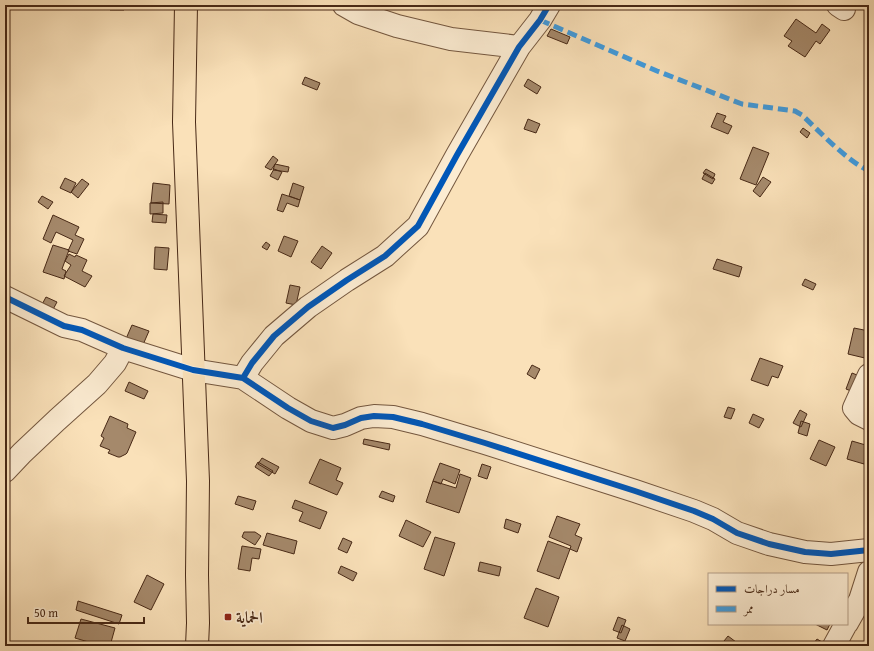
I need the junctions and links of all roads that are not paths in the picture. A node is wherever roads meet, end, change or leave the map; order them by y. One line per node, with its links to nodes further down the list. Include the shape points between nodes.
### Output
1 (186, 5): 7 (main road, via 184,122)
2 (344, 5): 4 (street, via 358,13 420,32 451,39)
3 (549, 5): 4 (street)
4 (519, 47): 9 (street, via 418,226 386,256 308,307 274,336)
5 (5, 297): 6 (street, via 64,326 82,330)
6 (123, 348): 7 (street); 11 (street, via 115,363 97,384)
7 (193, 370): 9 (street); 16 (main road, via 198,481)
8 (869, 375): 10 (street, via 854,408)
9 (243, 378): 12 (street, via 311,421 333,428 361,418 393,417 636,491 694,511 737,533 769,544 805,552 831,554)
10 (869, 419)
11 (5, 471)
12 (869, 550)
13 (869, 572): 14 (street, via 860,600)
14 (848, 621)
15 (846, 625): 17 (street)
16 (196, 646)
17 (834, 646)

